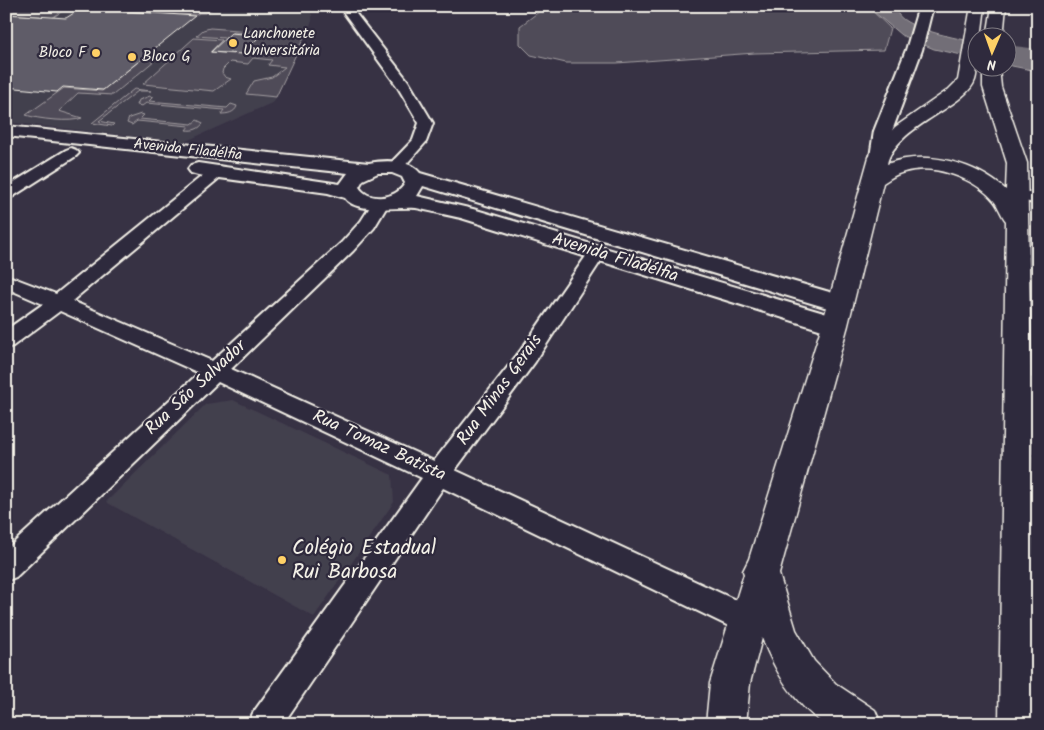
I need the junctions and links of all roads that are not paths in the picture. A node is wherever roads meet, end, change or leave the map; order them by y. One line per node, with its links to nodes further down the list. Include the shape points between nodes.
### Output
1 (344, 6): 15 (street, via 402,84 426,123)
2 (926, 6): 12 (main road, via 914,50 883,131)
3 (978, 6): 5 (highway)
4 (999, 6): 6 (highway)
5 (978, 28)
6 (996, 28)
7 (967, 78): 12 (highway, via 960,89 891,141)
8 (988, 78): 19 (highway, via 1017,163)
9 (6, 131): 13 (main road, Avenida Filadélfia)
10 (6, 145): 11 (main road, Avenida Filadélfia)
11 (71, 153): 14 (main road, Avenida Filadélfia); 17 (street)
12 (876, 168): 19 (highway, via 919,164 942,166 967,174 987,184 1001,197); 23 (highway)
13 (369, 169): 15 (main road, Avenida Filadélfia); 16 (main road, via 351,182)
14 (218, 171): 16 (main road, Avenida Filadélfia); 22 (street)
15 (404, 172): 18 (main road, via 413,188); 23 (main road, Avenida Filadélfia)
16 (351, 193): 18 (main road, Avenida Filadélfia, via 362,201)
17 (6, 194)
18 (387, 202): 20 (main road, Avenida Filadélfia, via 415,202 466,213); 25 (street, Rua São Salvador, via 347,247)
19 (1024, 205): 26 (highway)
20 (597, 253): 23 (main road, Avenida Filadélfia); 27 (street, Rua Minas Gerais, via 528,356)
21 (6, 281): 22 (street, Rua Tomaz Batista)
22 (58, 302): 24 (street); 25 (street, Rua Tomaz Batista)
23 (838, 315): 29 (highway)
24 (6, 341)
25 (214, 370): 27 (street, Rua Tomaz Batista); 28 (street, Rua São Salvador)
26 (1027, 385): 36 (highway)
27 (438, 473): 30 (street, Rua Tomaz Batista); 32 (street, Rua Minas Gerais)
28 (6, 568)
29 (761, 571): 30 (highway); 35 (highway, via 779,638 792,664 812,688)
30 (747, 620): 31 (highway)
31 (730, 683): 33 (main road); 34 (highway)
32 (264, 724)
33 (715, 724)
34 (726, 724)
35 (861, 724)
36 (1019, 724)

